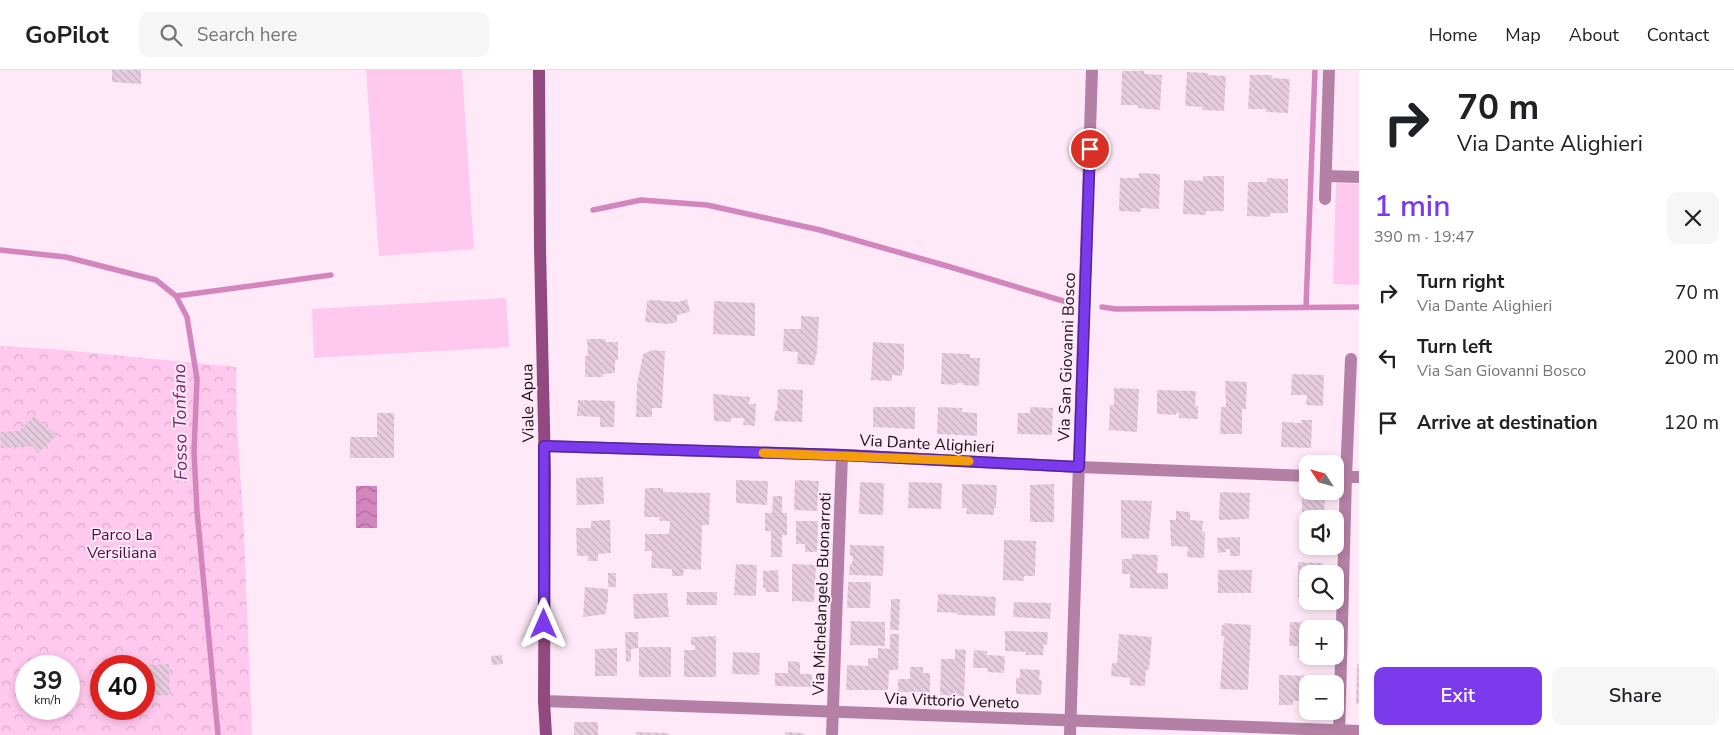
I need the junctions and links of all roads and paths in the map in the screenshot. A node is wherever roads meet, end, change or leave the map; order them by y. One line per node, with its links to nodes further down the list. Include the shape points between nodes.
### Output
1 (539, 70): 8 (street, Viale Apua)
2 (1092, 70): 11 (street, Via San Giovanni Bosco)
3 (1329, 70): 4 (street)
4 (1326, 176): 5 (street); 6 (street)
5 (1359, 177)
6 (1325, 199)
7 (1351, 359): 10 (street)
8 (544, 446): 9 (street, Via Dante Alighieri); 16 (street, Viale Apua)
9 (842, 455): 11 (street, Via Dante Alighieri); 17 (street, Via Michelangelo Buonarroti)
10 (1342, 455)
11 (1079, 467): 12 (street, Via Dante Alighieri); 18 (street, Via San Giovanni Bosco)
12 (1299, 476)
13 (1344, 477): 14 (street)
14 (1359, 478)
15 (1340, 500): 20 (street)
16 (544, 701): 17 (street, Via Vittorio Veneto); 21 (street, Viale Apua)
17 (833, 712): 18 (street, Via Vittorio Veneto); 22 (street, Via Michelangelo Buonarroti)
18 (1070, 721): 20 (street, Via Vittorio Veneto); 23 (street, Via San Giovanni Bosco)
19 (1359, 731): 20 (street, Via Vittorio Veneto)
20 (1339, 733)
21 (546, 735)
22 (832, 735)
23 (1070, 735)

